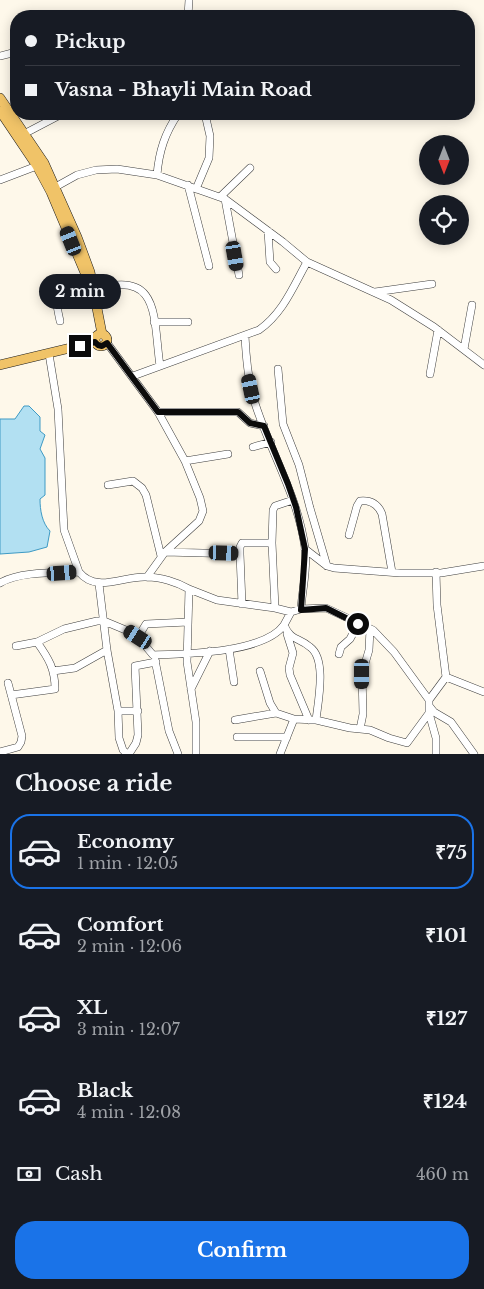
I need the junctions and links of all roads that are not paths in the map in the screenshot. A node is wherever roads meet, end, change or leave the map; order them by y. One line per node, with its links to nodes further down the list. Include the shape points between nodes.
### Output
1 (0, 98): 3 (main road)
2 (0, 111): 8 (main road)
3 (10, 116)
4 (12, 120): 8 (main road)
5 (51, 120): 8 (street)
6 (174, 120): 11 (street, via 162,144)
7 (206, 120): 15 (street, via 210,136 209,158)
8 (21, 136): 9 (main road)
9 (40, 164): 12 (street); 14 (main road)
10 (250, 168): 16 (street)
11 (157, 174): 13 (street); 14 (street, via 136,170 96,170 76,175)
12 (0, 180)
13 (188, 186): 15 (street); 19 (street)
14 (53, 188): 23 (main road, via 86,259)
15 (196, 189): 16 (street)
16 (222, 198): 17 (street); 21 (street)
17 (268, 231): 18 (street); 20 (street, via 270,262)
18 (307, 262): 24 (street); 31 (street, via 270,322)
19 (209, 266)
20 (276, 269)
21 (239, 275)
22 (432, 284): 24 (street)
23 (92, 286): 26 (street, via 58,293); 27 (street, via 132,285 142,290 148,297); 30 (main road)
24 (374, 292): 29 (street)
25 (472, 305): 34 (street)
26 (60, 322)
27 (154, 322): 28 (street); 38 (street)
28 (188, 322)
29 (438, 330): 34 (street); 40 (street)
30 (102, 334): 32 (main road, via 96,336); 33 (main road, via 107,337)
31 (245, 336): 38 (street); 43 (street, via 249,378)
32 (95, 342): 33 (main road, via 102,346); 35 (main road)
33 (107, 343): 41 (street)
34 (464, 349): 37 (street)
35 (49, 354): 36 (main road); 57 (street, via 58,409 64,530)
36 (0, 365)
37 (484, 365)
38 (160, 366): 41 (street)
39 (278, 368): 55 (street, via 283,424 299,465)
40 (430, 374)
41 (133, 376): 42 (street)
42 (158, 412): 43 (street, via 238,412 250,423); 47 (street)
43 (264, 426): 44 (street)
44 (271, 442): 45 (street); 49 (street)
45 (253, 447)
46 (228, 454): 47 (street)
47 (185, 461): 53 (street, via 203,512 199,521)
48 (108, 485): 53 (street, via 133,481 142,488)
49 (293, 500): 51 (street, via 275,506 273,510); 52 (street)
50 (350, 535): 58 (street, via 360,501 376,504 382,514)
51 (272, 543): 54 (street, via 242,543); 65 (street)
52 (305, 549): 55 (street); 66 (street)
53 (163, 554): 54 (street); 60 (street)
54 (240, 554): 64 (street)
55 (327, 566): 58 (street)
56 (484, 566): 59 (street)
57 (80, 572): 61 (street, via 26,575); 62 (street, via 84,578)
58 (396, 572): 59 (street)
59 (436, 572): 85 (street)
60 (147, 577): 62 (street); 63 (street)
61 (0, 583)
62 (99, 584): 68 (street)
63 (189, 589): 64 (street, via 217,600); 69 (street)
64 (242, 604): 65 (street)
65 (275, 608): 67 (street)
66 (301, 610): 67 (street); 70 (street, via 326,608)
67 (291, 612): 71 (street)
68 (104, 621): 74 (street); 75 (street, via 64,629); 78 (street)
69 (188, 622): 74 (street, via 146,624); 80 (street)
70 (358, 624): 72 (street); 81 (street)
71 (284, 625): 73 (street); 77 (street, via 269,638)
72 (370, 628): 91 (street, via 394,652); 98 (street, via 369,650 362,674)
73 (288, 634): 97 (street, via 293,653 290,675); 97 (street, via 313,649 317,656 320,685)
74 (138, 637): 82 (street)
75 (37, 642): 76 (street); 83 (street, via 50,660)
76 (16, 646)
77 (229, 649): 79 (street); 86 (street)
78 (107, 650): 83 (street, via 75,668); 92 (street)
79 (210, 651): 80 (street); 88 (street)
80 (187, 654): 82 (street); 88 (street)
81 (338, 654)
82 (155, 658): 93 (street, via 135,666); 103 (street)
83 (53, 671): 90 (street, via 55,689)
84 (260, 671): 94 (street)
85 (445, 680): 89 (street); 91 (street)
86 (234, 682)
87 (8, 683): 90 (street)
88 (190, 689): 104 (street, via 196,722)
89 (484, 692)
90 (11, 695): 101 (street, via 21,742 18,747)
91 (429, 707): 98 (street, via 407,743); 106 (street); 107 (street, via 451,722)
92 (118, 711): 93 (street); 102 (street, via 119,738)
93 (138, 711): 102 (street, via 138,736)
94 (276, 713): 95 (street); 96 (street)
95 (235, 720)
96 (294, 720): 97 (street); 100 (street)
97 (312, 720): 98 (street)
98 (360, 729)
99 (237, 737): 100 (street)
100 (288, 737): 105 (street)
101 (0, 752)
102 (128, 754)
103 (178, 754)
104 (196, 754)
105 (280, 754)
106 (436, 754)
107 (474, 754)

